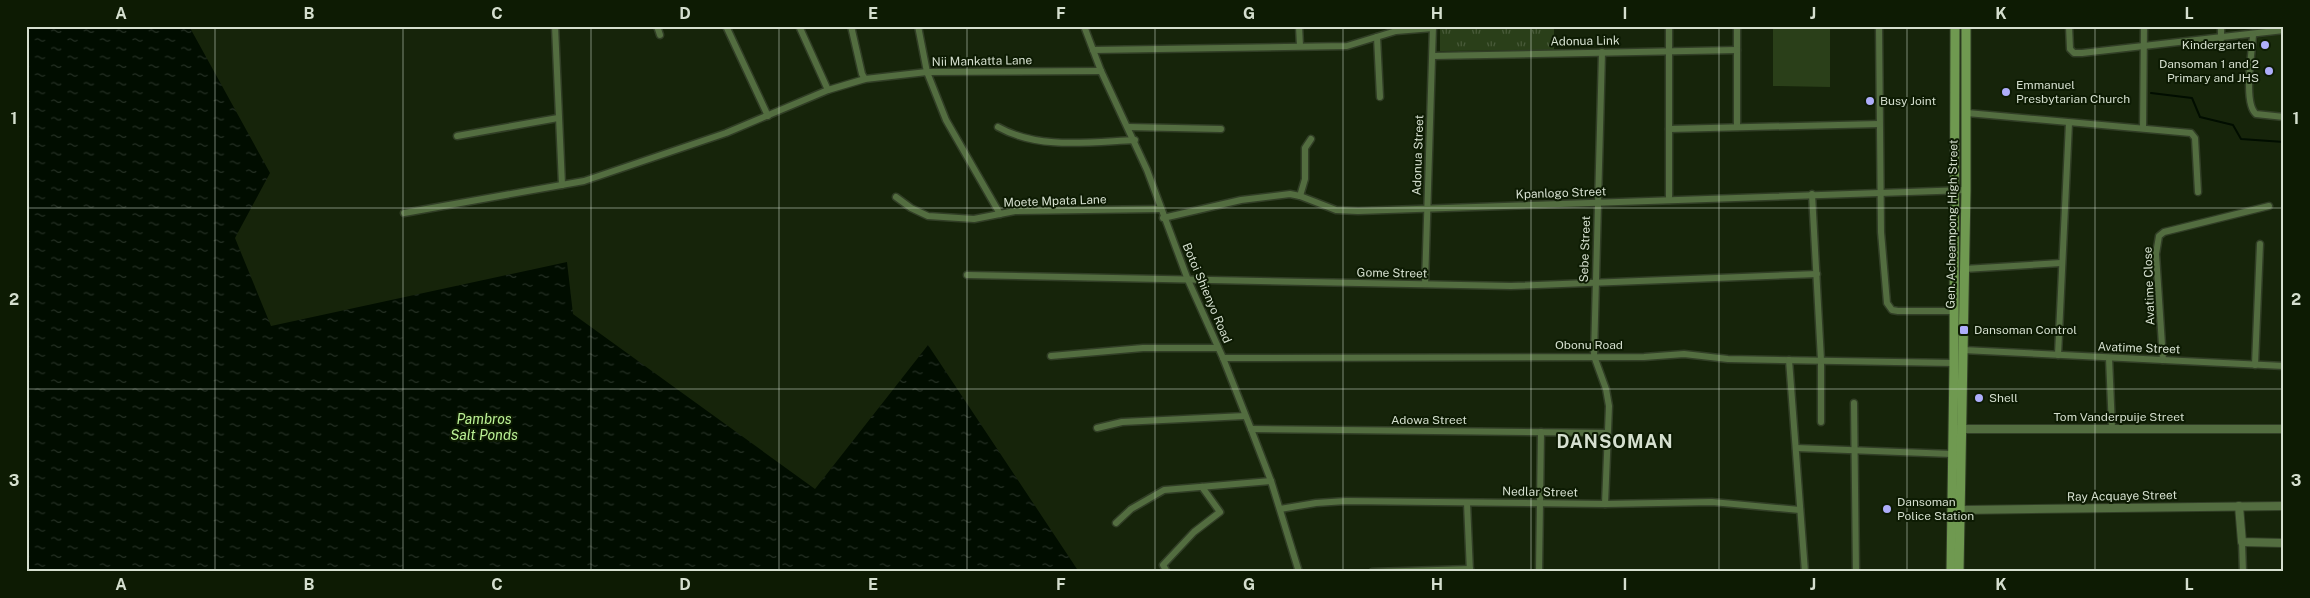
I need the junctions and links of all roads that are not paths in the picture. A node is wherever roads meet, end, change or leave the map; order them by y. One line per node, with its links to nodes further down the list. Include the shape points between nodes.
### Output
1 (555, 26): 38 (street)
2 (657, 26): 19 (street)
3 (726, 26): 36 (street)
4 (799, 26): 33 (street)
5 (851, 26): 32 (street)
6 (918, 26): 31 (street)
7 (1084, 26): 25 (street, Botoi Shienyo Road)
8 (1299, 26): 23 (street)
9 (1669, 26): 26 (street)
10 (1737, 26): 27 (street)
11 (1880, 26): 40 (street)
12 (1955, 26): 51 (main road, Gen. Acheampong High Street)
13 (1966, 26): 35 (main road, Gen. Acheampong High Street)
14 (2069, 26): 24 (street, via 2068,44 2074,53)
15 (2144, 26): 24 (street)
16 (2221, 26): 22 (street)
17 (1433, 27): 21 (street, via 1401,30); 29 (street, Adonua Street)
18 (2279, 29): 20 (street)
19 (660, 35)
20 (2253, 35): 22 (street); 37 (street, via 2250,108 2256,114)
21 (1377, 37): 23 (street, via 1352,46); 34 (street)
22 (2221, 39): 24 (street)
23 (1300, 46): 25 (street)
24 (2143, 46): 44 (street)
25 (1093, 50): 30 (street, Botoi Shienyo Road)
26 (1669, 50): 27 (street, Adonua Link); 28 (street, Adonua Link); 46 (street)
27 (1737, 50): 43 (street)
28 (1602, 52): 29 (street, Adonua Link); 59 (street, Sebe Street)
29 (1433, 56): 62 (street, Adonua Street)
30 (1101, 71): 31 (street, Nii Mankatta Lane); 42 (street, Botoi Shienyo Road)
31 (927, 72): 32 (street, Nii Mankatta Lane); 64 (street, via 958,143)
32 (865, 79): 33 (street, Nii Mankatta Lane)
33 (828, 90): 36 (street, Nii Mankatta Lane)
34 (1380, 97)
35 (1966, 113): 39 (street); 52 (main road, Gen. Acheampong High Street)
36 (768, 116): 50 (street, Nii Mankatta Lane, via 584,181)
37 (2284, 117)
38 (558, 118): 47 (street); 50 (street)
39 (2069, 123): 44 (street); 67 (street)
40 (1879, 124): 43 (street); 54 (street)
41 (998, 127): 49 (street, via 1028,140 1069,143)
42 (1128, 127): 45 (street); 49 (street, Botoi Shienyo Road)
43 (1737, 127): 46 (street)
44 (2143, 128): 53 (street, via 2194,135)
45 (1221, 129)
46 (1669, 129): 58 (street)
47 (457, 136)
48 (1311, 139): 56 (street, via 1305,148 1305,179)
49 (1135, 140): 61 (street, Botoi Shienyo Road)
50 (562, 185): 63 (street, Nii Mankatta Lane)
51 (1955, 189): 52 (street, Kpanlogo Street); 54 (street, Kpanlogo Street); 74 (main road, Gen. Acheampong High Street)
52 (1966, 190): 68 (main road, Gen. Acheampong High Street)
53 (2198, 192)
54 (1880, 193): 55 (street, Kpanlogo Street); 74 (street, via 1889,307 1898,312)
55 (1812, 194): 58 (street, Kpanlogo Street); 69 (street)
56 (1300, 196): 62 (street, Kpanlogo Street, via 1336,210); 65 (street, Kpanlogo Street, via 1241,200)
57 (896, 197): 64 (street, Moete Mpata Lane, via 928,216 974,219)
58 (1669, 200): 59 (street, Kpanlogo Street)
59 (1598, 203): 62 (street, Kpanlogo Street); 73 (street, Sebe Street)
60 (2269, 206): 84 (street, Avatime Close, via 2164,232 2159,236 2156,254)
61 (1160, 209): 64 (street, Moete Mpata Lane, via 1015,211); 65 (street, Botoi Shienyo Road)
62 (1427, 210): 72 (street, Adonua Street)
63 (404, 213)
64 (1000, 214)
65 (1163, 218): 71 (street, Botoi Shienyo Road)
66 (2260, 244): 86 (street)
67 (2061, 263): 68 (street); 77 (street)
68 (1964, 269): 76 (main road, Gen. Acheampong High Street)
69 (1817, 274): 73 (street, Gome Street); 83 (street)
70 (967, 275): 71 (street, Gome Street)
71 (1188, 280): 72 (street, Gome Street); 75 (street, Botoi Shienyo Road)
72 (1425, 284): 73 (street, Gome Street)
73 (1595, 284): 79 (street, Sebe Street)
74 (1954, 311): 85 (main road, Gen. Acheampong High Street)
75 (1218, 348): 78 (street, via 1143,348); 80 (street, Botoi Shienyo Road)
76 (1963, 350): 77 (street, Avatime Street); 95 (main road, Gen. Acheampong High Street)
77 (2058, 355): 81 (street, Avatime Street)
78 (1051, 356)
79 (1594, 356): 80 (street, Obonu Road); 82 (street, Obonu Road, via 1684,354); 97 (street, via 1606,389)
80 (1223, 358): 89 (street, Botoi Shienyo Road)
81 (2109, 358): 84 (street, Avatime Street); 92 (street)
82 (1789, 360): 83 (street, Obonu Road); 98 (street)
83 (1822, 360): 85 (street, Obonu Road); 90 (street)
84 (2163, 360): 86 (street, Avatime Street)
85 (1954, 363): 95 (main road, Gen. Acheampong High Street)
86 (2255, 364): 87 (street, Avatime Street)
87 (2284, 366)
88 (1854, 403): 99 (street)
89 (1246, 416): 91 (street, via 1122,422); 94 (street, Botoi Shienyo Road)
90 (1821, 422)
91 (1096, 428)
92 (2112, 428): 93 (street, Tom Vanderpuije Street); 95 (street, Tom Vanderpuije Street)
93 (2284, 428)
94 (1251, 429): 96 (street, Adowa Street); 101 (street, Botoi Shienyo Road)
95 (1958, 429): 100 (main road, Gen. Acheampong High Street); 110 (main road, Gen. Acheampong High Street)
96 (1541, 432): 97 (street, Adowa Street); 104 (street)
97 (1607, 433): 105 (street)
98 (1796, 448): 99 (street); 109 (street)
99 (1854, 450): 100 (street); 120 (street)
100 (1952, 454): 121 (main road, Gen. Acheampong High Street)
101 (1271, 481): 102 (street); 108 (street, Botoi Shienyo Road)
102 (1202, 487): 111 (street, via 1164,490 1131,509); 114 (street, via 1220,512 1194,532)
103 (1467, 503): 104 (street, Nedlar Street); 108 (street, Nedlar Street, via 1346,501); 115 (street)
104 (1540, 504): 105 (street, Nedlar Street); 118 (street)
105 (1605, 504): 109 (street, Nedlar Street, via 1712,502)
106 (2239, 506): 107 (street, Ray Acquaye Street); 110 (street, Ray Acquaye Street); 112 (street)
107 (2284, 506)
108 (1280, 509): 116 (street, Botoi Shienyo Road)
109 (1800, 510): 119 (street)
110 (1960, 510): 122 (main road, Gen. Acheampong High Street)
111 (1116, 523)
112 (2242, 542): 113 (street); 123 (street)
113 (2284, 543)
114 (1165, 569)
115 (1470, 570): 117 (street)
116 (1299, 572)
117 (1372, 572)
118 (1539, 572)
119 (1805, 572)
120 (1856, 572)
121 (1951, 572)
122 (1960, 572)
123 (2243, 572)

